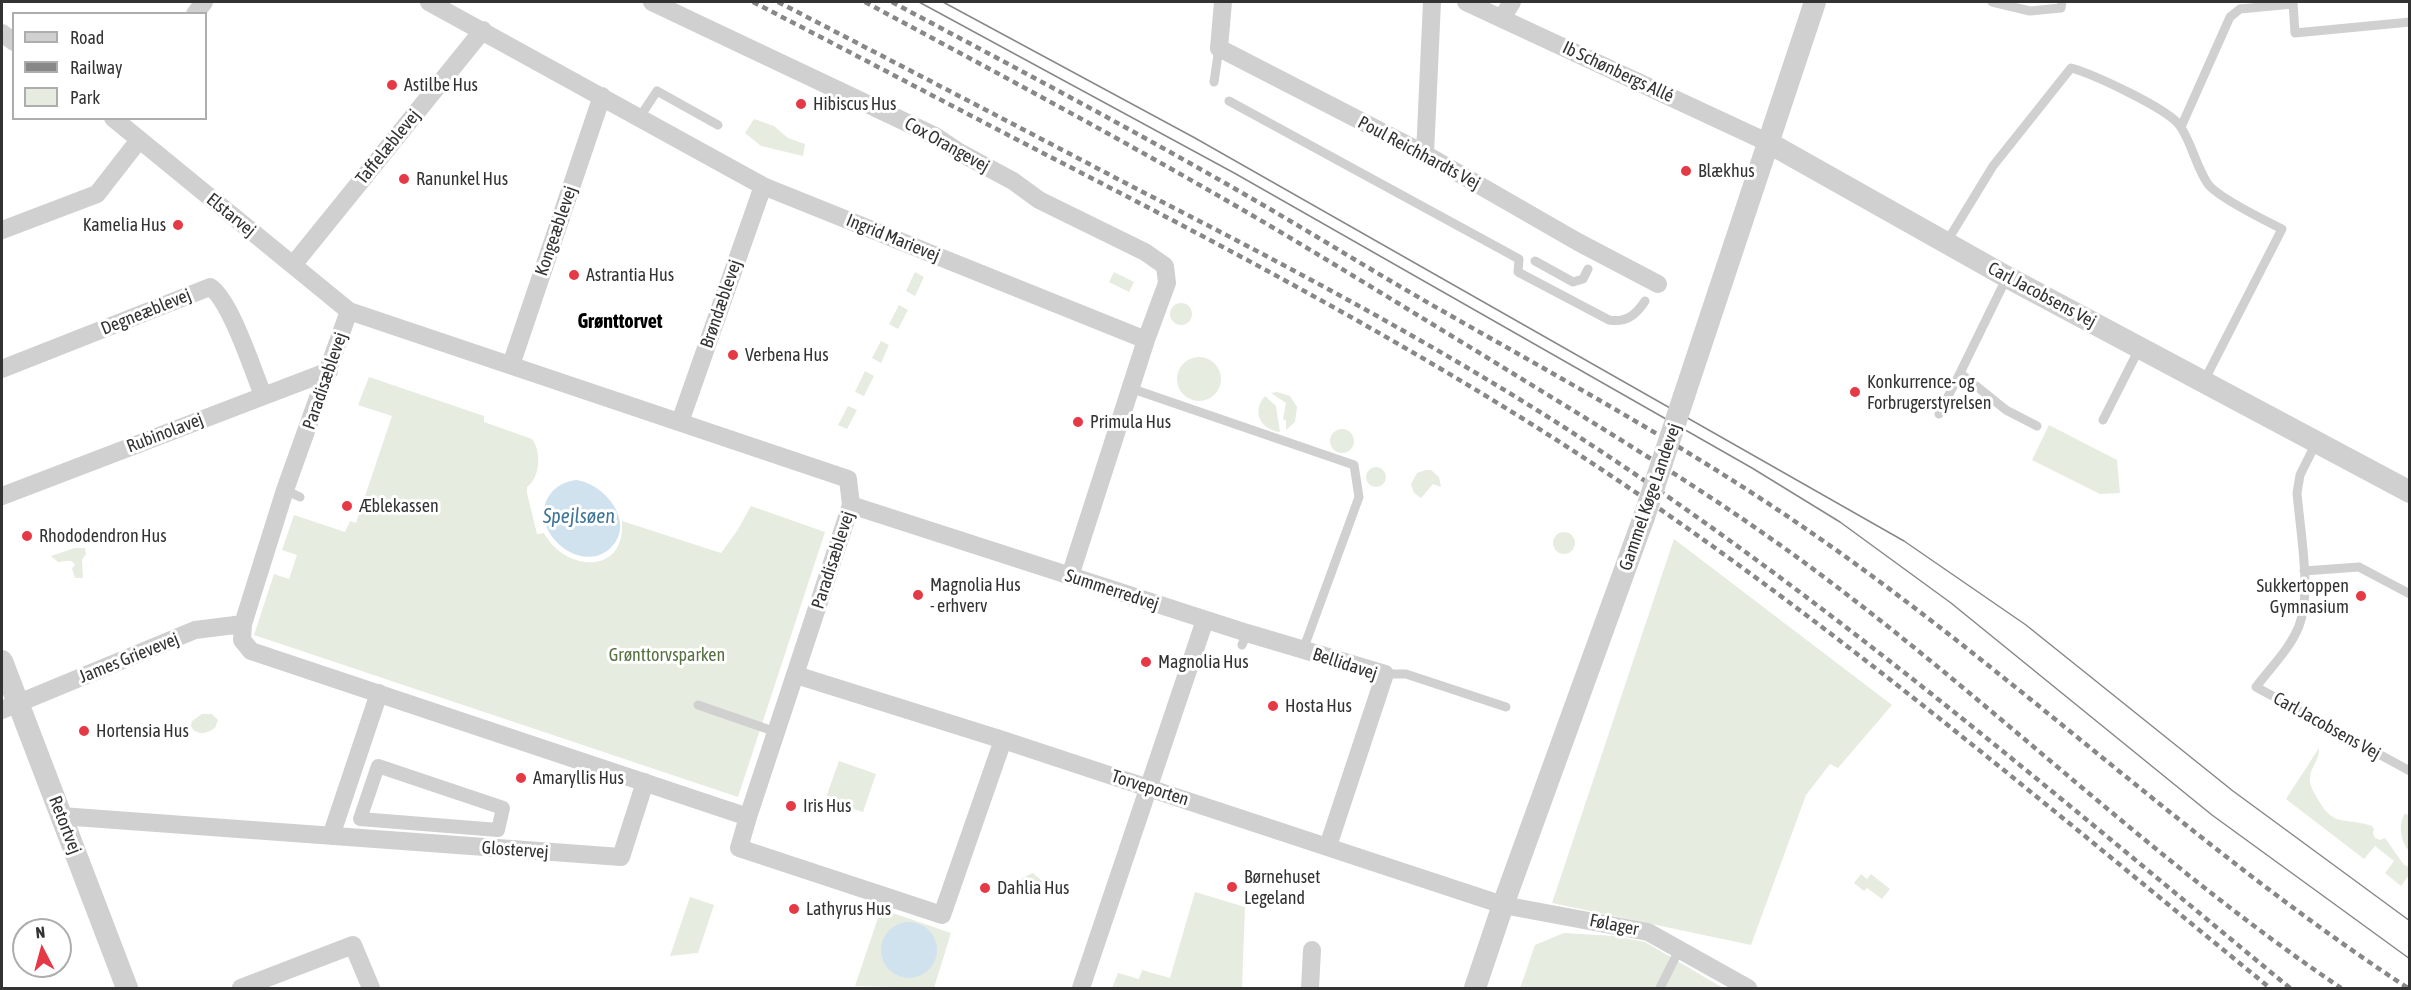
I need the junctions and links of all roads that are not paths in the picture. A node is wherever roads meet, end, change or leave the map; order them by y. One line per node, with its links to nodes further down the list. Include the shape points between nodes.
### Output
1 (429, 2): 13 (street, Ingrid Marievej)
2 (652, 2): 35 (street, Cox Orangevej, via 935,136 1039,200 1166,266 1167,283)
3 (1223, 2): 14 (street)
4 (1432, 2): 24 (street)
5 (1466, 2): 11 (street, Ib Schønbergs Allé)
6 (1512, 2): 11 (street)
7 (1815, 2): 23 (street, Gammel Køge Landevej)
8 (1992, 2): 9 (lane, via 2030,11 2061,8)
9 (2062, 2)
10 (2293, 3): 12 (lane, via 2295,33); 21 (lane, via 2240,9 2230,17)
11 (1502, 18): 23 (street, Ib Schønbergs Allé)
12 (2409, 22)
13 (483, 30): 16 (street, Ingrid Marievej); 29 (street, Taffelæblevej)
14 (1219, 48): 15 (lane); 24 (street, Poul Reichhardts Vej)
15 (1214, 82)
16 (602, 96): 18 (street, Ingrid Marievej); 37 (street, Kongeæblevej)
17 (1229, 100): 33 (lane, via 1519,259 1518,272 1609,320 1628,319)
18 (639, 118): 20 (lane, via 657,91); 25 (street, Ingrid Marievej)
19 (115, 120): 22 (street, Elstarvej)
20 (718, 125)
21 (2181, 126): 27 (lane, via 2174,118 2121,89 2072,68 1993,166); 41 (lane, via 2209,185 2282,229)
22 (139, 140): 26 (street, via 97,194); 29 (street, Elstarvej)
23 (1769, 143): 27 (street, Carl Jacobsens Vej); 75 (street, Gammel Køge Landevej, bridge, via 1644,517)
24 (1425, 154): 32 (street, Poul Reichhardts Vej)
25 (763, 186): 35 (street, Ingrid Marievej); 46 (street, Brøndæblevej)
26 (2, 230)
27 (1946, 243): 31 (street, Carl Jacobsens Vej)
28 (1535, 261): 30 (lane, via 1573,282 1582,279)
29 (293, 265): 34 (street, Elstarvej)
30 (1588, 269)
31 (2007, 278): 36 (street, Carl Jacobsens Vej); 40 (lane)
32 (1658, 284)
33 (1645, 301)
34 (349, 311): 37 (street, Paradisæblevej); 39 (street, Paradisæblevej)
35 (1146, 340): 42 (street)
36 (2140, 347): 41 (street, Carl Jacobsens Vej); 45 (lane)
37 (511, 365): 46 (street, Paradisæblevej)
38 (2, 369): 43 (street, Degneæblevej, via 210,286 233,321)
39 (329, 371): 43 (street, Rubinolavej); 56 (street, Paradisæblevej, via 293,493)
40 (1960, 374): 44 (lane); 47 (lane, via 2006,410)
41 (2204, 381): 48 (street, Carl Jacobsens Vej)
42 (1130, 388): 53 (street); 57 (lane, via 1354,465 1359,497)
43 (263, 395): 50 (street, Rubinolavej)
44 (1940, 414)
45 (2103, 420)
46 (680, 422): 51 (street, Paradisæblevej, via 848,479)
47 (2037, 426)
48 (2318, 441): 49 (street, Carl Jacobsens Vej); 52 (lane, Carl Jacobsens Vej, via 2300,475 2297,493)
49 (2409, 492)
50 (2, 496)
51 (851, 505): 53 (street, Summerredvej); 60 (street, Paradisæblevej)
52 (2304, 571): 54 (lane, via 2359,567); 68 (lane, Carl Jacobsens Vej, via 2305,608 2298,628 2256,687)
53 (1070, 576): 55 (street, Summerredvej)
54 (2408, 590)
55 (1205, 620): 57 (street, Bellidavej, via 1244,639); 70 (street)
56 (243, 624): 61 (street, via 242,640 251,651); 63 (street, James Grievevej, via 195,630)
57 (1303, 650): 59 (street, Bellidavej)
58 (2, 661): 63 (street, Retortvej)
59 (1385, 674): 64 (lane, via 1406,674); 74 (street, Bellidavej)
60 (796, 675): 65 (street, Paradisæblevej); 66 (street, Torveporten)
61 (379, 693): 69 (street); 73 (street)
62 (698, 705): 65 (lane)
63 (10, 707): 71 (street, Retortvej)
64 (1506, 707)
65 (776, 732): 72 (street, Paradisæblevej)
66 (1004, 740): 70 (street, Torveporten); 72 (street, Paradisæblevej, via 942,915 740,848)
67 (378, 766): 67 (street, via 360,819 498,830 503,808)
68 (2409, 771)
69 (645, 782): 72 (street); 73 (street, Glostervej, via 621,857)
70 (1150, 788): 74 (street, Torveporten); 81 (street)
71 (61, 816): 73 (street, Glostervej); 78 (street, Retortvej)
72 (748, 817)
73 (331, 836)
74 (1328, 846): 75 (street, Torveporten)
75 (1503, 905): 77 (street, Følager, via 1648,932); 83 (street, Gammel Køge Landevej)
76 (1312, 950): 82 (street)
77 (1679, 950): 84 (lane); 85 (street, Følager)
78 (127, 988)
79 (241, 988): 80 (street, via 353,945)
80 (371, 988)
81 (1081, 988)
82 (1310, 988)
83 (1475, 988)
84 (1660, 988)
85 (1748, 988)

